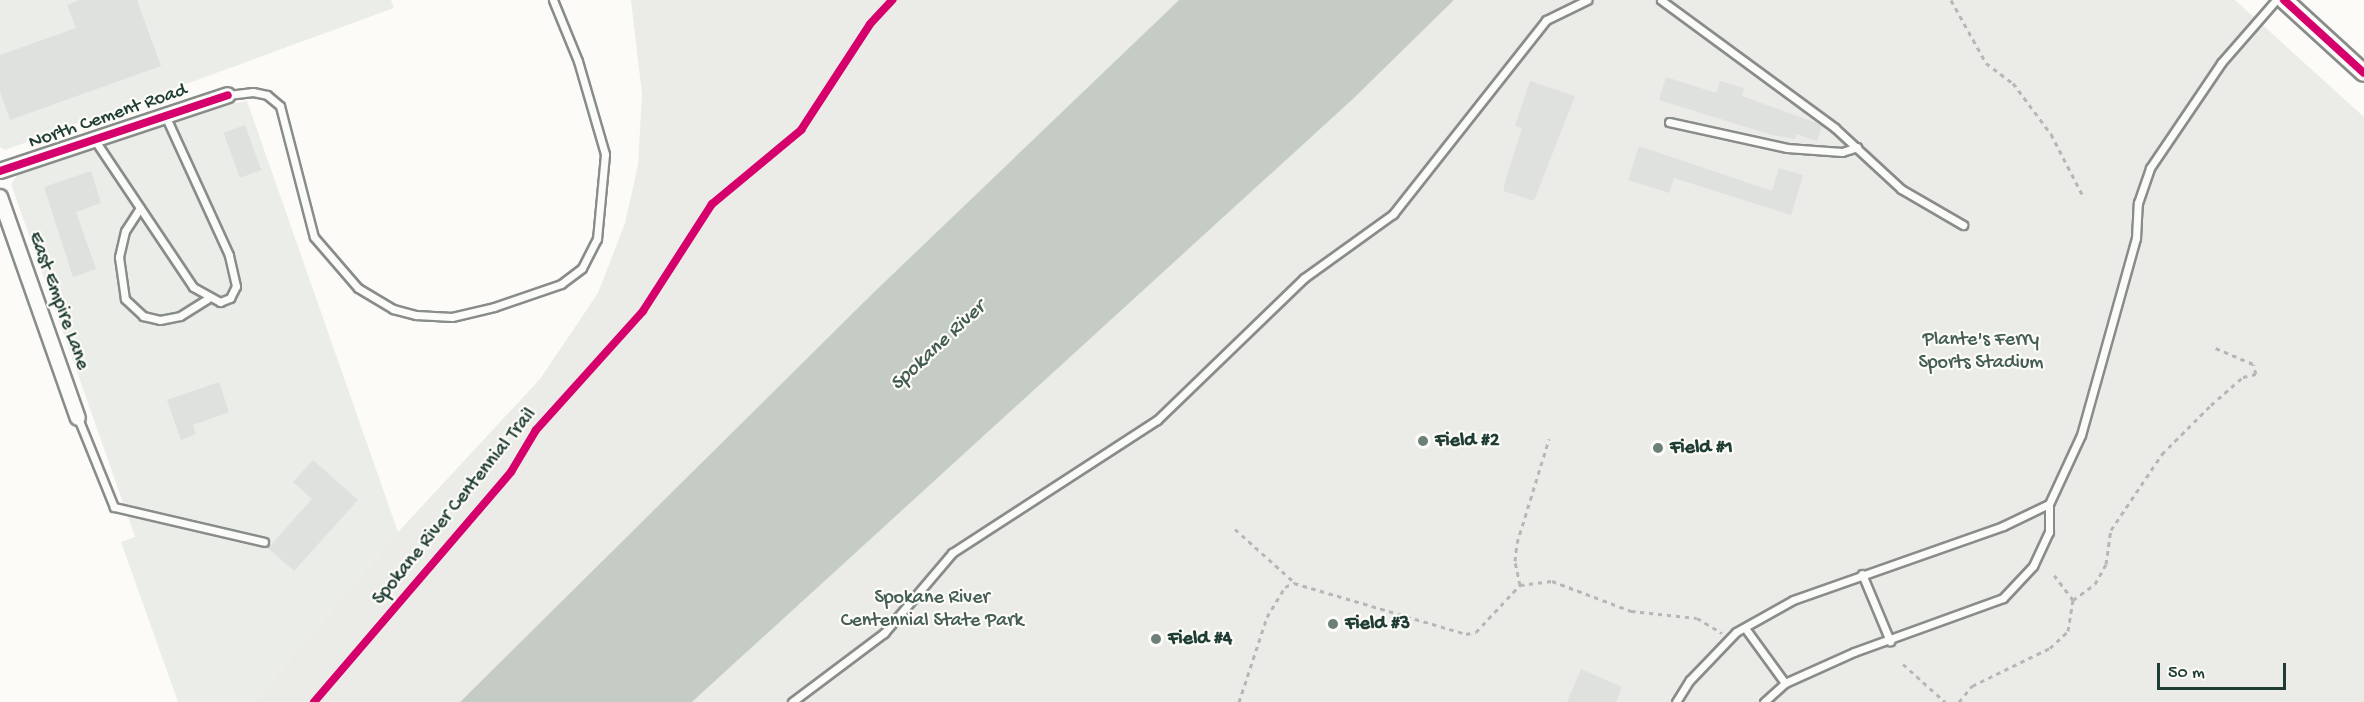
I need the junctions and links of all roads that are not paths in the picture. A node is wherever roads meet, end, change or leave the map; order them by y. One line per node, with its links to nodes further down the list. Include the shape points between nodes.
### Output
1 (553, 0): 7 (lane, via 578,61 605,154 597,240 582,268 561,284 494,307 452,317 416,315 393,309 358,288 314,237 280,106 260,93)
2 (1587, 0): 24 (lane, via 1546,20 1393,214 1304,278 1157,420 952,553 884,633)
3 (1661, 0): 11 (lane)
4 (2276, 0): 18 (lane, via 2221,63 2150,168 2138,203 2136,238 2081,435)
5 (2284, 0): 6 (street)
6 (2364, 73)
7 (228, 95): 8 (street, North Cement Road)
8 (165, 116): 10 (street, North Cement Road); 16 (lane, via 229,255 236,286 230,298)
9 (1669, 122): 11 (lane, via 1787,148 1842,152)
10 (94, 139): 12 (street, North Cement Road); 14 (lane)
11 (1857, 147): 15 (lane, via 1901,189)
12 (0, 171)
13 (0, 197): 17 (street, East Empire Lane)
14 (140, 208): 16 (lane, via 193,287); 16 (lane, via 125,231 119,257 125,299 143,316 160,320 180,316)
15 (1963, 225)
16 (207, 299)
17 (78, 418): 19 (lane, via 114,507)
18 (2049, 504): 20 (lane, via 2003,526); 22 (lane, via 2049,532 2033,566 2004,598)
19 (264, 542)
20 (1862, 574): 21 (lane, via 1793,600); 22 (lane)
21 (1745, 628): 23 (lane); 25 (lane, via 1690,680)
22 (1890, 641): 23 (lane)
23 (1785, 683): 26 (lane)
24 (792, 702)
25 (1676, 702)
26 (1764, 702)

